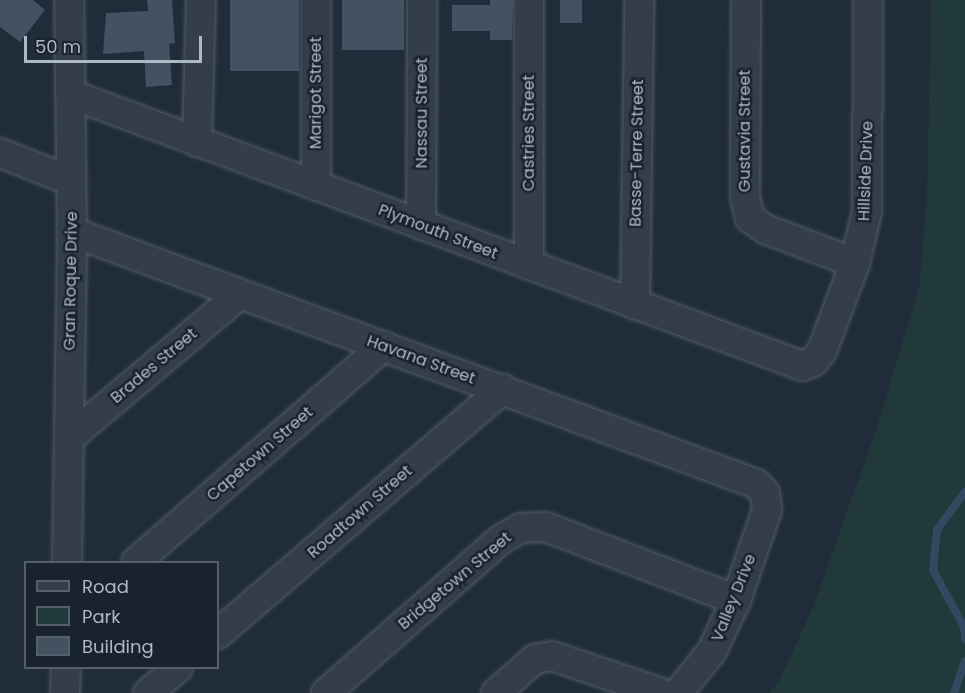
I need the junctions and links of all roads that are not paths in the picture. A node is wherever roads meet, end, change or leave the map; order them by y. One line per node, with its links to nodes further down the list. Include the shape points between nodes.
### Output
1 (69, 0): 9 (street, Gran Roque Drive)
2 (201, 0): 10 (street)
3 (316, 0): 13 (street, Marigot Street)
4 (422, 0): 14 (street, Nassau Street)
5 (529, 0): 17 (street, Castries Street)
6 (639, 0): 19 (street, Basse-Terre Street)
7 (746, 0): 16 (street, Gustavia Street, via 745,197 750,218 765,229)
8 (868, 0): 16 (street, Hillside Drive, via 869,183 866,220)
9 (70, 94): 10 (street, Plymouth Street); 12 (street, Gran Roque Drive)
10 (197, 141): 13 (street, Plymouth Street)
11 (0, 153): 12 (street)
12 (71, 180): 15 (street, Gran Roque Drive)
13 (316, 186): 14 (street, Plymouth Street)
14 (421, 225): 17 (street, Plymouth Street)
15 (72, 232): 18 (street, Havana Street); 23 (street, Gran Roque Drive)
16 (855, 263): 21 (street, Hillside Drive, via 822,351)
17 (529, 266): 19 (street, Plymouth Street)
18 (240, 294): 20 (street, Havana Street); 23 (street, Brades Street)
19 (635, 305): 21 (street, Plymouth Street, via 789,363)
20 (384, 346): 22 (street, Havana Street); 26 (street, Capetown Street)
21 (807, 365)
22 (503, 389): 24 (street, Havana Street, via 748,479); 28 (street, Roadtown Street)
23 (69, 438): 25 (street, Gran Roque Drive)
24 (765, 494): 27 (street, Valley Drive, via 765,518)
25 (67, 561)
26 (137, 561)
27 (736, 600): 33 (street, Bridgetown Street, via 546,528 521,528 500,540); 36 (street, Valley Drive, via 712,651)
28 (219, 633)
29 (66, 669): 31 (street)
30 (177, 669): 32 (street)
31 (65, 693)
32 (148, 693)
33 (326, 693)
34 (496, 693): 35 (street, via 535,659 552,656)
35 (661, 693)
36 (678, 693)

